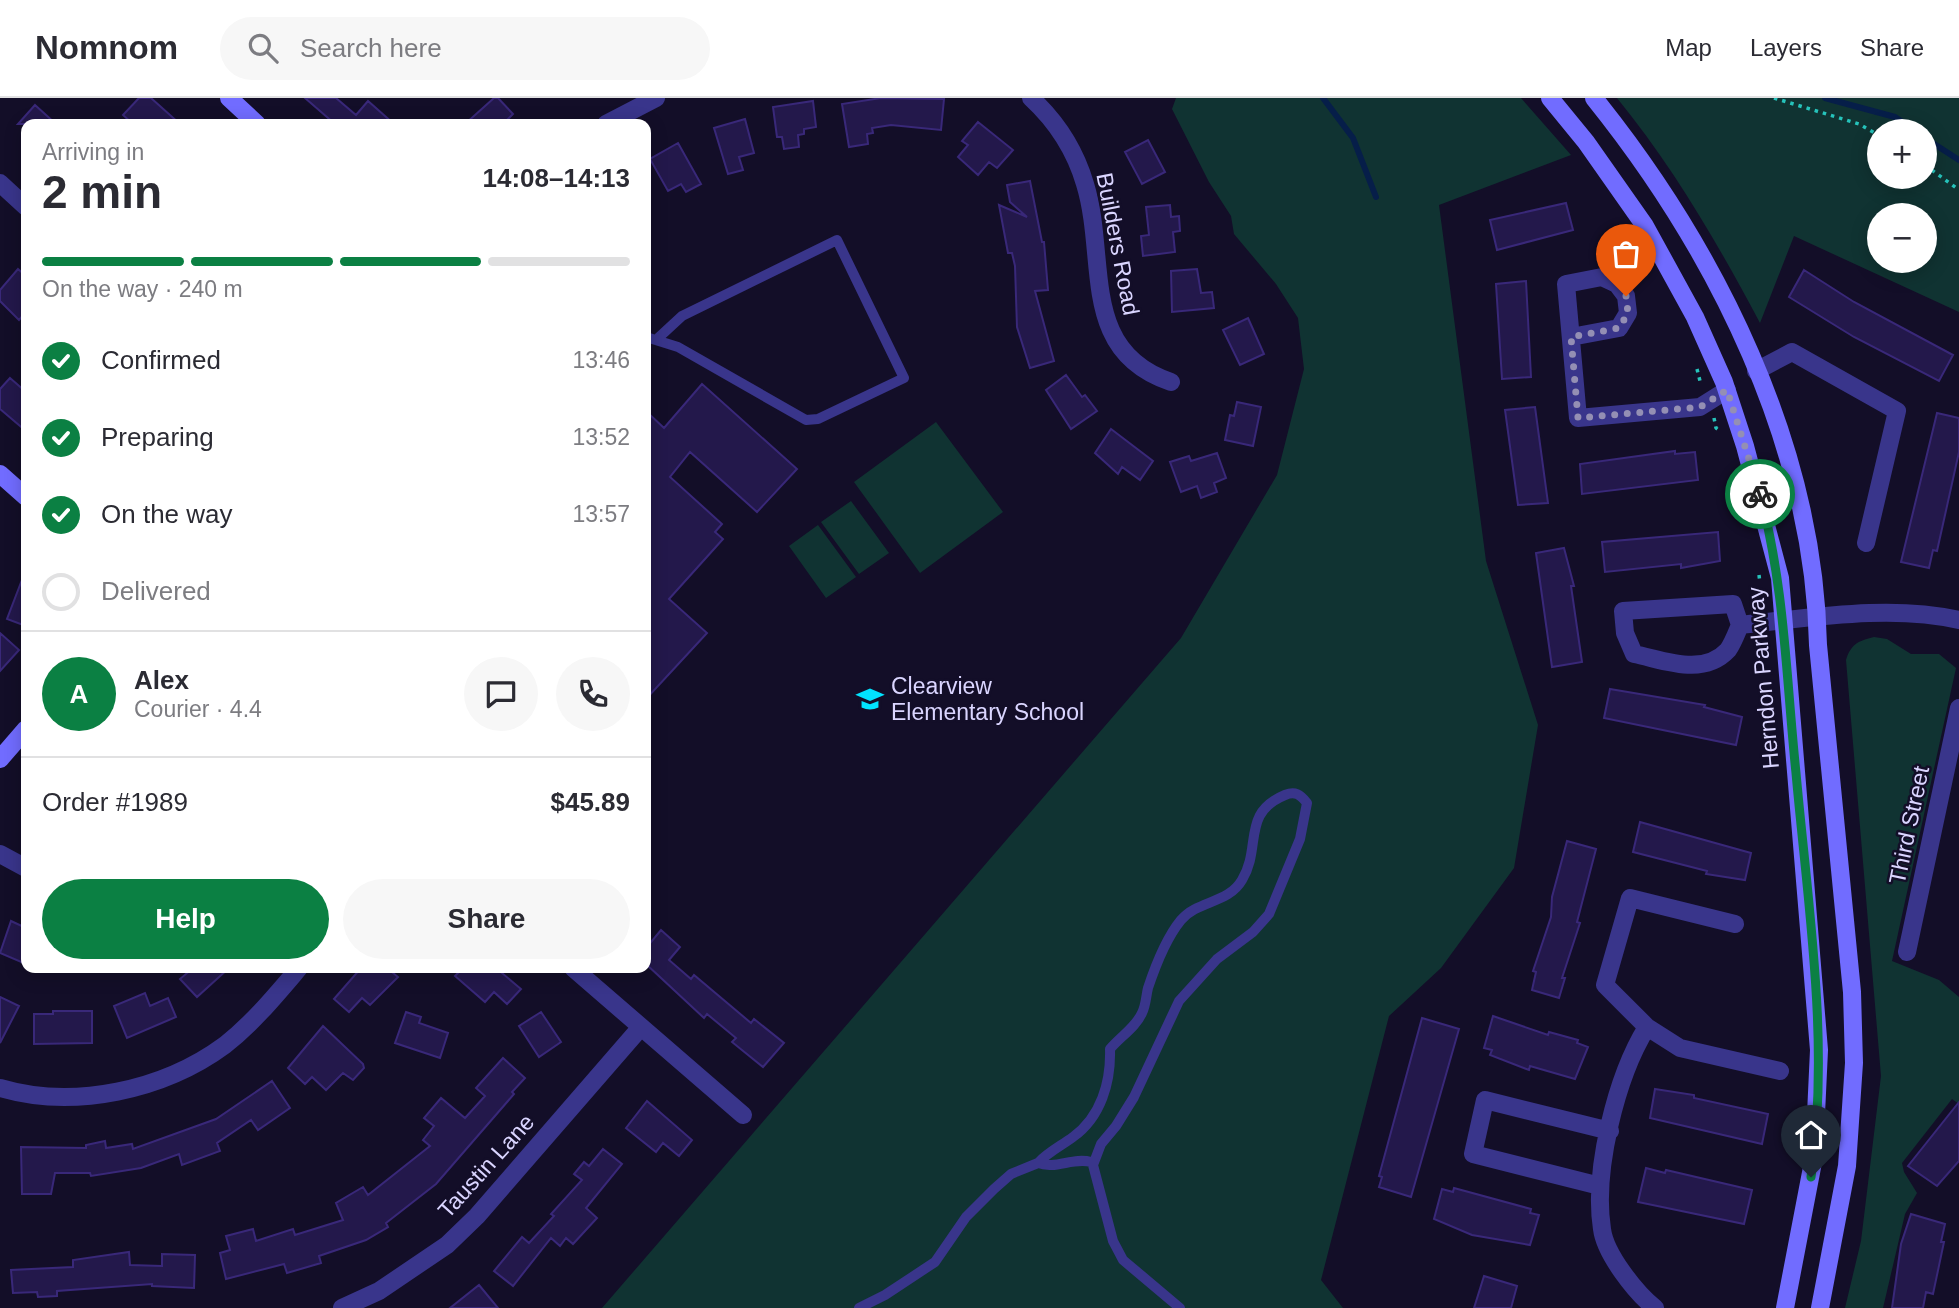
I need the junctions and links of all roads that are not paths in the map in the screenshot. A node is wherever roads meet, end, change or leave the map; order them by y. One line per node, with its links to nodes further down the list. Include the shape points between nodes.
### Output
1 (229, 98): 6 (main road)
2 (1031, 98): 13 (street, Builders Road, via 1064,136 1085,185 1110,332 1136,366)
3 (1550, 98): 14 (main road, Herndon Parkway, via 1657,245)
4 (1594, 98): 12 (main road, via 1676,210)
5 (651, 99): 7 (street)
6 (252, 119)
7 (615, 119)
8 (0, 183): 9 (street)
9 (21, 202)
10 (1571, 337): 14 (street, via 1578,418 1700,407)
11 (651, 339): 11 (lane, via 678,347 806,420 818,419 904,378 837,240 682,316)
12 (1756, 371): 17 (street, via 1792,352 1897,411); 18 (main road, via 1807,534)
13 (1171, 382)
14 (1727, 390): 20 (main road, Herndon Parkway, via 1765,512 1780,578)
15 (0, 474): 16 (main road)
16 (21, 493)
17 (1866, 543)
18 (1818, 618): 19 (street, via 1907,612); 20 (street); 45 (main road, via 1852,992 1854,1063 1847,1166)
19 (1959, 620)
20 (1783, 621): 21 (street); 44 (main road, Herndon Parkway, via 1819,1050 1814,1157)
21 (1741, 625): 21 (street, via 1733,604 1623,611 1634,654 1692,667 1710,662 1728,649)
22 (1959, 708): 28 (street, Third Street)
23 (21, 735): 24 (main road)
24 (0, 759)
25 (0, 854): 26 (street)
26 (21, 865)
27 (1735, 924): 32 (street, via 1630,898 1605,985)
28 (1907, 952)
29 (295, 973): 34 (street, via 227,1043 153,1082 75,1097)
30 (579, 973): 31 (street)
31 (641, 1027): 35 (street); 40 (street, Taustin Lane, via 457,1235 416,1268)
32 (1647, 1027): 33 (street, via 1679,1048); 36 (street, via 1632,1052)
33 (1780, 1071)
34 (0, 1088)
35 (744, 1115)
36 (1610, 1131): 39 (street); 39 (street, via 1485,1100 1473,1154)
37 (1091, 1162): 38 (lane)
38 (1038, 1163): 41 (lane, via 1011,1174 993,1189 966,1217 935,1262); 42 (lane, via 1083,1128 1101,1103 1110,1049 1141,1016 1147,990 1180,921 1195,908 1225,898 1242,880 1259,814 1271,801 1289,793 1302,796 1307,803 1300,839 1269,914 1254,932 1217,959 1179,1001 1133,1097 1101,1144 1093,1165 1113,1241 1123,1260)
39 (1600, 1186): 43 (street, via 1602,1232 1628,1282)
40 (342, 1308)
41 (859, 1308)
42 (1180, 1308)
43 (1655, 1308)
44 (1785, 1308)
45 (1820, 1308)

